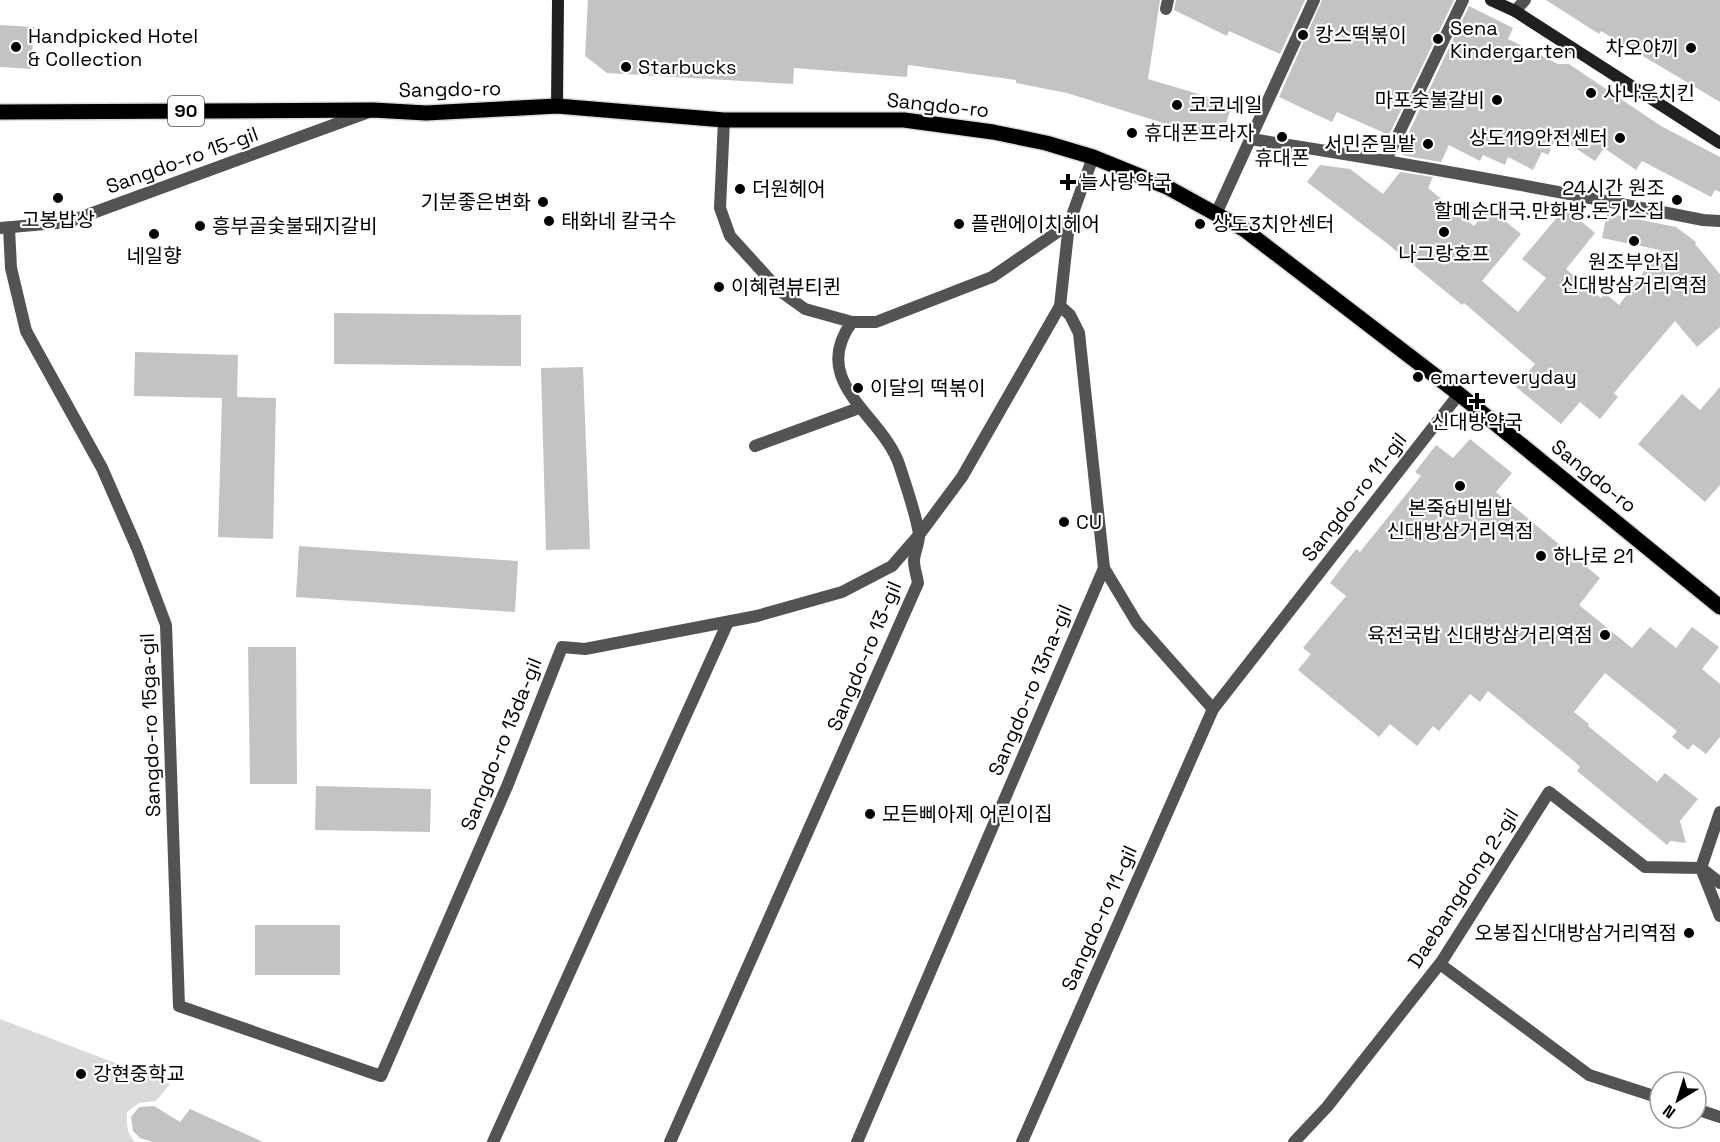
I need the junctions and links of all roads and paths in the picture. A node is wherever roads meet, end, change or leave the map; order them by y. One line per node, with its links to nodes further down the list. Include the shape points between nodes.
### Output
1 (558, 0): 7 (street)
2 (1314, 0): 11 (street)
3 (1463, 0): 14 (street)
4 (1491, 0): 6 (street)
5 (1525, 0): 6 (street)
6 (1515, 11): 12 (street)
7 (557, 106): 8 (main road, Sangdo-ro / 90, via 426,112); 10 (main road, Sangdo-ro / 90)
8 (373, 110): 9 (main road, Sangdo-ro / 90); 18 (street, Sangdo-ro 15-gil, via 68,222)
9 (0, 112)
10 (724, 120): 13 (main road, Sangdo-ro / 90, via 904,120 993,132); 20 (street, via 720,208 730,236 780,291 805,309)
11 (1250, 139): 14 (street); 15 (street)
12 (1720, 143)
13 (1093, 157): 15 (main road, Sangdo-ro / 90, via 1167,187); 17 (street, Sangdo-ro 13-gil)
14 (1386, 160): 16 (street)
15 (1216, 214): 21 (main road, Sangdo-ro / 90, via 1245,230)
16 (1720, 221)
17 (1069, 224): 19 (street, Sangdo-ro 13-gil); 20 (street, via 992,277 876,322)
18 (4, 228): 34 (street, Sangdo-ro 15ga-gil, via 26,331 102,468 166,625 179,1006)
19 (1060, 306): 24 (street, Sangdo-ro 13-gil, via 962,477); 25 (street, Sangdo-ro 13na-gil, via 1079,333)
20 (852, 322): 22 (street, via 843,334 838,352 840,371)
21 (1459, 394): 26 (main road, Sangdo-ro / 90); 28 (street, Sangdo-ro 11-gil)
22 (859, 408): 23 (street); 24 (street, via 884,435 900,463)
23 (755, 446)
24 (919, 535): 27 (street, Sangdo-ro 13da-gil, via 892,566 842,592); 37 (street, Sangdo-ro 13-gil, via 914,561 918,583)
25 (1104, 568): 28 (street, via 1137,623); 38 (street, Sangdo-ro 13na-gil)
26 (1720, 607)
27 (728, 622): 34 (street, Sangdo-ro 13da-gil, via 585,649 562,647 508,784); 36 (street)
28 (1213, 709): 39 (street, Sangdo-ro 11-gil)
29 (1720, 812): 30 (street)
30 (1701, 868): 31 (street); 32 (street); 33 (street, Daebangdong 2-gil, via 1645,867 1549,792)
31 (1720, 883)
32 (1720, 916)
33 (1440, 964): 35 (street, via 1589,1075); 40 (street, Daebangdong 2-gil)
34 (381, 1076)
35 (1648, 1094)
36 (493, 1142)
37 (670, 1142)
38 (857, 1142)
39 (1022, 1142)
40 (1294, 1142)

